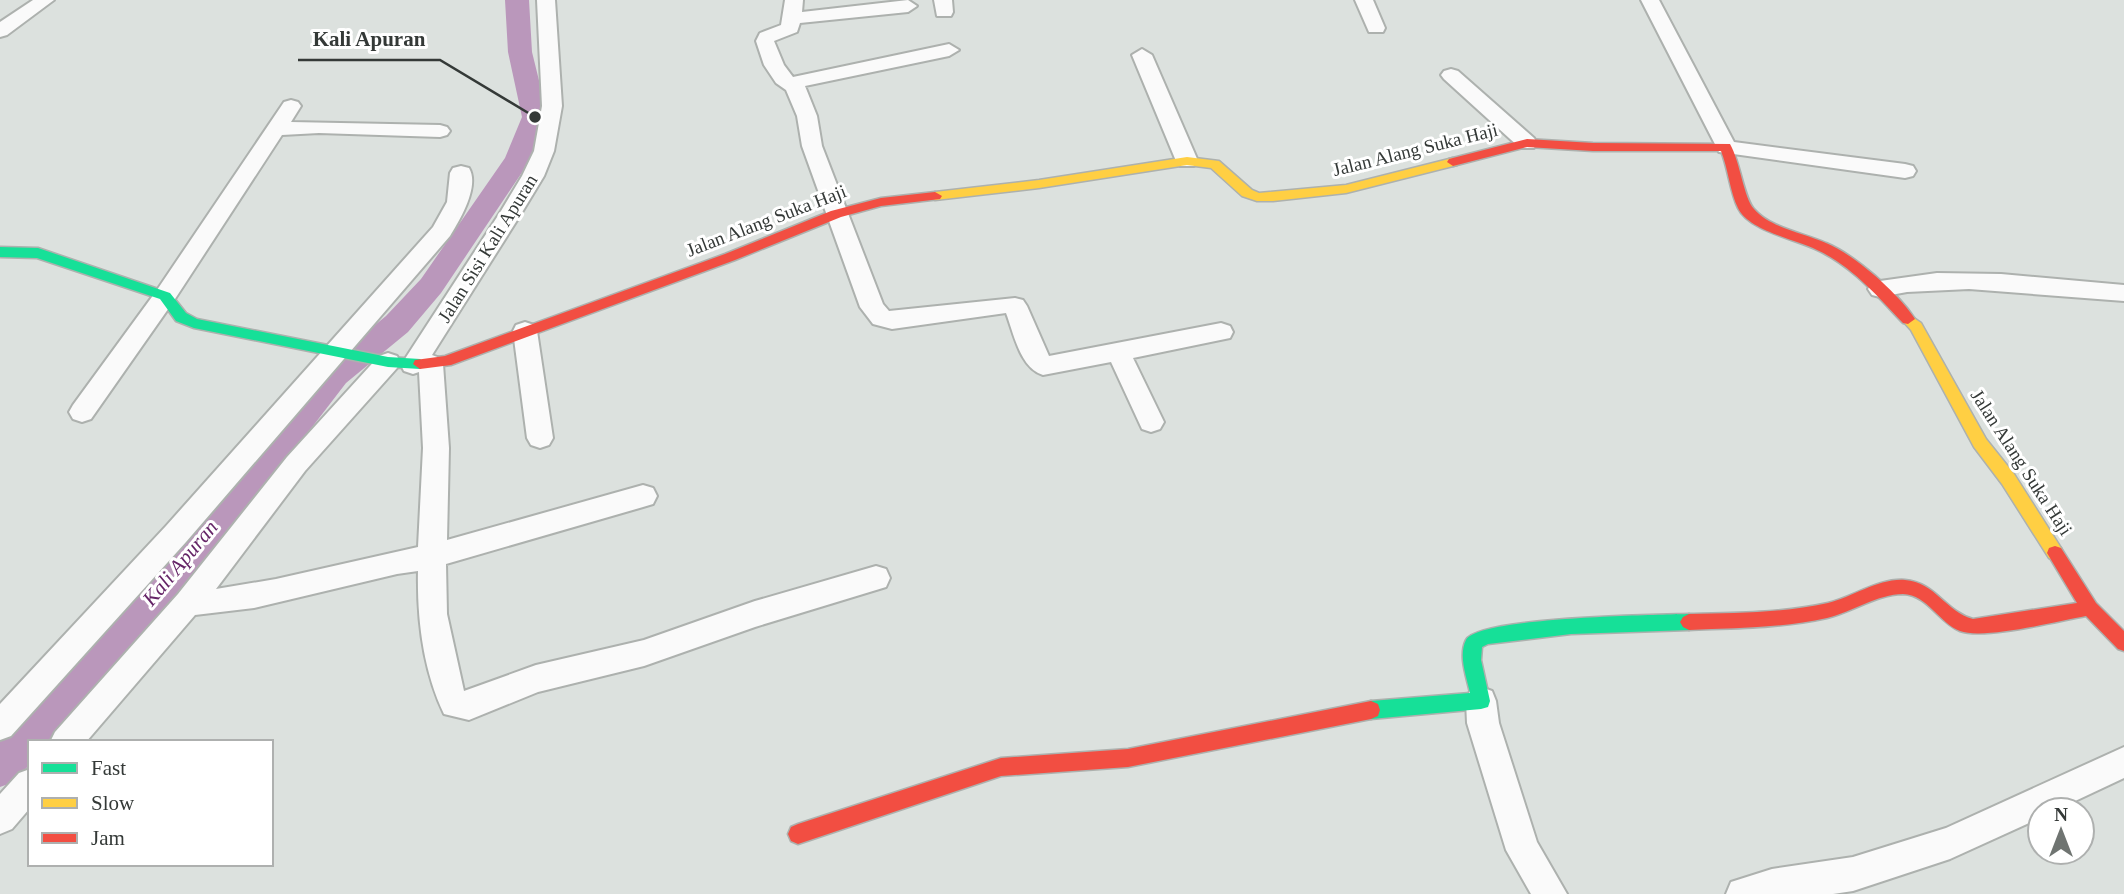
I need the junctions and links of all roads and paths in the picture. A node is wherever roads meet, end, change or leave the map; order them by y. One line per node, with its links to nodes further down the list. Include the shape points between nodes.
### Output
1 (45, 0): 8 (street)
2 (1364, 0): 7 (street)
3 (1650, 0): 17 (street)
4 (550, 1): 30 (street, Jalan Sisi Kali Apuran, via 552,106 544,151 533,176)
5 (908, 6): 6 (street)
6 (793, 9): 12 (street, via 788,31 765,39 774,65)
7 (1376, 28)
8 (0, 31)
9 (949, 50): 12 (street)
10 (1142, 55): 18 (street)
11 (1451, 75): 16 (street)
12 (788, 83): 21 (street, via 795,87 807,116 812,146)
13 (291, 106): 14 (street)
14 (278, 129): 15 (street); 25 (street)
15 (439, 131)
16 (1527, 143): 17 (street, Jalan Alang Suka Haji); 18 (street, Jalan Alang Suka Haji, via 1346,189 1273,197 1247,193 1215,164)
17 (1726, 147): 19 (street); 23 (street, Jalan Alang Suka Haji, via 1744,207 1756,220 1824,247)
18 (1187, 162): 21 (street, Jalan Alang Suka Haji, via 881,202)
19 (1905, 171)
20 (461, 173): 28 (street, via 458,202 442,231)
21 (836, 214): 26 (street, Jalan Alang Suka Haji); 29 (street, via 880,318 1006,305 1017,310 1034,355 1043,366)
22 (0, 252): 25 (street, via 38,253)
23 (1880, 289): 24 (street, via 1959,281); 38 (street, Jalan Alang Suka Haji, via 1916,327 1980,443)
24 (2124, 293)
25 (165, 296): 28 (street, via 181,317 194,323); 31 (street)
26 (525, 331): 30 (street, Jalan Alang Suka Haji, via 446,361); 33 (street)
27 (1221, 332): 29 (street)
28 (343, 352): 30 (street); 41 (street)
29 (1119, 352): 32 (street)
30 (402, 363): 35 (street, via 436,448); 37 (street, Jalan Sisi Kali Apuran, via 296,464)
31 (82, 412)
32 (1151, 422)
33 (540, 438)
34 (643, 496): 35 (street)
35 (432, 556): 36 (street, via 432,614 449,692 455,704 469,706 536,679 644,653); 37 (street, via 266,593)
36 (876, 578)
37 (188, 603): 42 (street, Jalan Sisi Kali Apuran)
38 (2090, 608): 39 (street, Jalan Alang Suka Haji); 40 (street, via 1973,627 1954,619 1922,589 1902,586 1831,610 1779,619 1571,626 1485,637 1474,643 1472,652)
39 (2124, 643)
40 (1481, 701): 46 (street, via 1371,710 1128,758 1001,767); 47 (street, via 1483,723 1523,849)
41 (0, 726)
42 (68, 740)
43 (2124, 762): 48 (street, via 1950,843 1853,873)
44 (28, 785): 45 (street)
45 (0, 818)
46 (798, 834)
47 (1550, 894)
48 (1743, 894)

